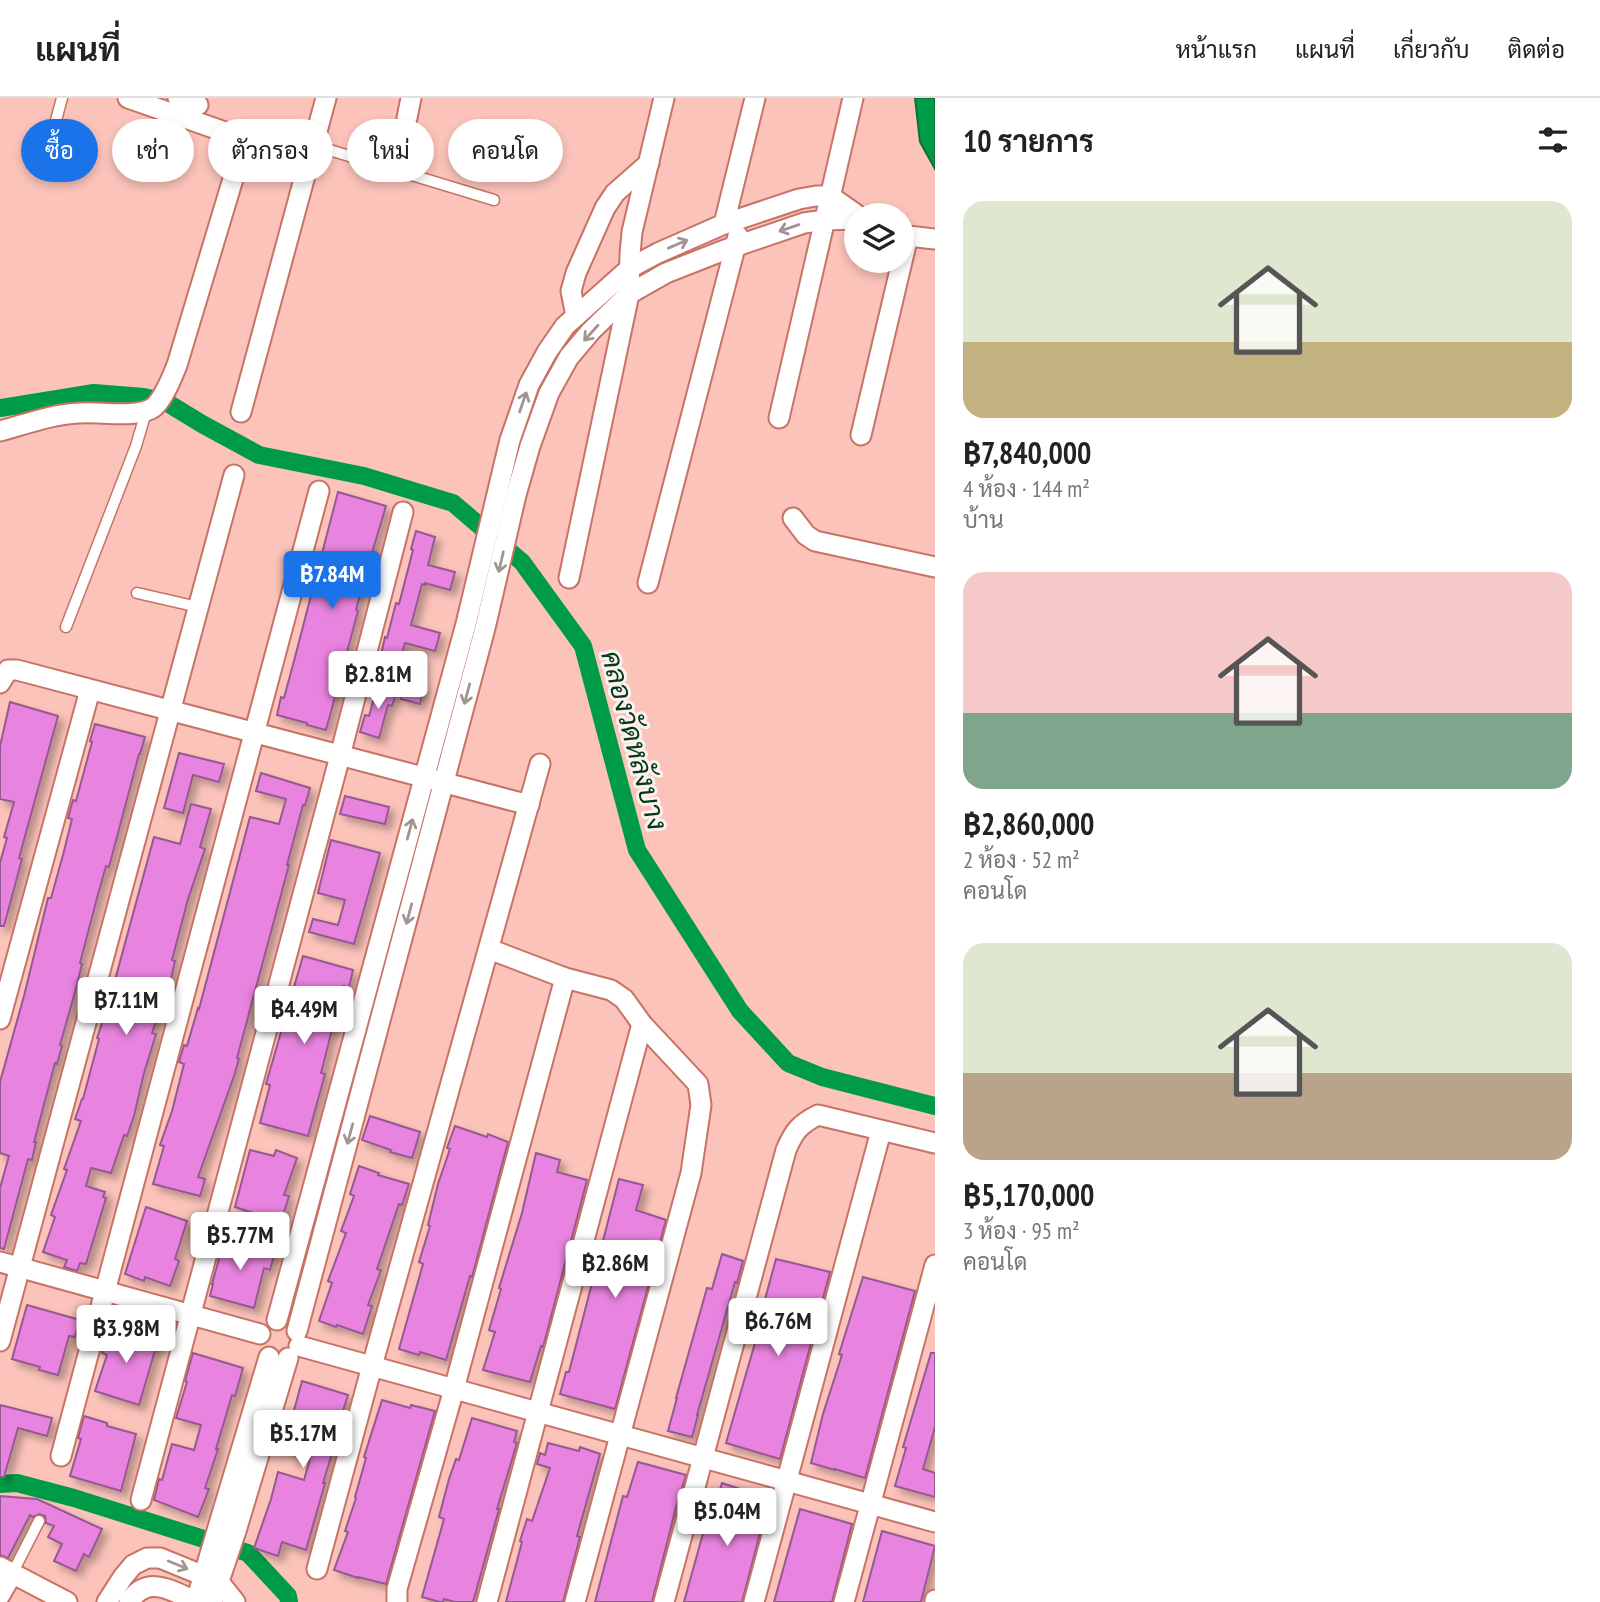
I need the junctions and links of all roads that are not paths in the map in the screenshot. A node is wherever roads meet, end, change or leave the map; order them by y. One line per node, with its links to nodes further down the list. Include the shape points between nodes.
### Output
1 (62, 98): 11 (lane)
2 (128, 98): 29 (street, via 245,139 177,365)
3 (178, 98): 9 (street)
4 (326, 98): 12 (street)
5 (411, 98): 10 (street)
6 (664, 98): 14 (street)
7 (755, 98): 21 (street)
8 (853, 98): 16 (street)
9 (198, 105)
10 (407, 118)
11 (56, 119)
12 (320, 119)
13 (333, 151): 17 (lane)
14 (649, 163): 25 (street, via 632,232); 28 (street, via 605,208 571,291)
15 (302, 182): 30 (street)
16 (830, 196): 18 (street); 20 (street); 21 (street, via 799,199)
17 (494, 200)
18 (844, 207)
19 (844, 218): 20 (street)
20 (825, 220): 24 (street, one-way to 24); 31 (street)
21 (733, 221): 24 (street); 25 (street, one-way to 21)
22 (914, 236): 23 (street)
23 (935, 239)
24 (736, 246): 27 (street, via 666,273); 43 (street)
25 (630, 268): 27 (street); 28 (street)
26 (896, 273): 33 (street)
27 (629, 294): 35 (street, one-way to 35, via 569,357 549,393); 42 (street)
28 (576, 316): 34 (street, one-way to 28, via 547,352)
29 (150, 409): 32 (street, via 63,414); 46 (lane)
30 (241, 412)
31 (779, 418)
32 (0, 430)
33 (861, 435)
34 (510, 440): 35 (street); 38 (street)
35 (530, 446): 38 (street)
36 (234, 475): 45 (street)
37 (320, 491): 52 (street)
38 (507, 493): 47 (street); 48 (street, one-way to 48)
39 (403, 512): 53 (street)
40 (793, 518): 41 (street, via 815,541)
41 (935, 567)
42 (569, 578)
43 (648, 583)
44 (137, 593): 45 (lane)
45 (198, 607): 51 (street)
46 (66, 627)
47 (459, 649): 48 (street); 55 (street)
48 (478, 652): 56 (street, one-way to 56)
49 (0, 683): 50 (street, via 8,670 17,670)
50 (90, 690): 51 (street); 60 (street)
51 (171, 711): 52 (street); 68 (street)
52 (254, 733): 53 (street); 69 (street)
53 (340, 756): 55 (street); 70 (street)
54 (540, 764): 57 (street)
55 (424, 778): 56 (street); 62 (street, one-way to 55)
56 (444, 783): 57 (street); 63 (street, one-way to 63)
57 (529, 805): 58 (street)
58 (489, 949): 59 (street); 76 (street)
59 (565, 978): 61 (street, via 611,990 624,999); 77 (street)
60 (0, 1019)
61 (642, 1024): 78 (street); 79 (street, via 698,1084 701,1105 691,1173)
62 (350, 1053): 63 (street); 71 (street)
63 (371, 1056): 74 (street, one-way to 74)
64 (881, 1131): 65 (street); 81 (street, via 818,1115 793,1134); 82 (street)
65 (935, 1143)
66 (0, 1262): 68 (street)
67 (935, 1265): 84 (street)
68 (20, 1268): 69 (street); 73 (street)
69 (105, 1291): 70 (street); 80 (street)
70 (190, 1315): 72 (street); 83 (street)
71 (277, 1320): 72 (street); 74 (street, via 289,1323)
72 (260, 1334): 75 (street)
73 (0, 1341)
74 (295, 1345): 75 (street, via 278,1360); 76 (street); 87 (street)
75 (268, 1357): 87 (street)
76 (372, 1366): 77 (street); 88 (street)
77 (454, 1389): 78 (street); 98 (street)
78 (537, 1412): 79 (street); 99 (street)
79 (620, 1435): 81 (street); 100 (street)
80 (61, 1456)
81 (703, 1458): 82 (street); 101 (street)
82 (787, 1481): 84 (street); 102 (street)
83 (141, 1500)
84 (870, 1504): 86 (street); 103 (street)
85 (40, 1521): 89 (lane)
86 (935, 1522)
87 (228, 1527): 90 (street)
88 (317, 1569)
89 (6, 1570): 91 (street); 92 (street)
90 (212, 1579): 93 (street, one-way to 90, via 133,1565 146,1558 160,1558); 95 (street); 96 (street); 97 (street)
91 (0, 1595)
92 (68, 1602)
93 (107, 1602)
94 (130, 1602): 95 (street, via 135,1593 154,1585)
95 (197, 1602)
96 (212, 1602)
97 (235, 1602)
98 (397, 1602)
99 (486, 1602)
100 (575, 1602)
101 (664, 1602)
102 (754, 1602)
103 (844, 1602)

